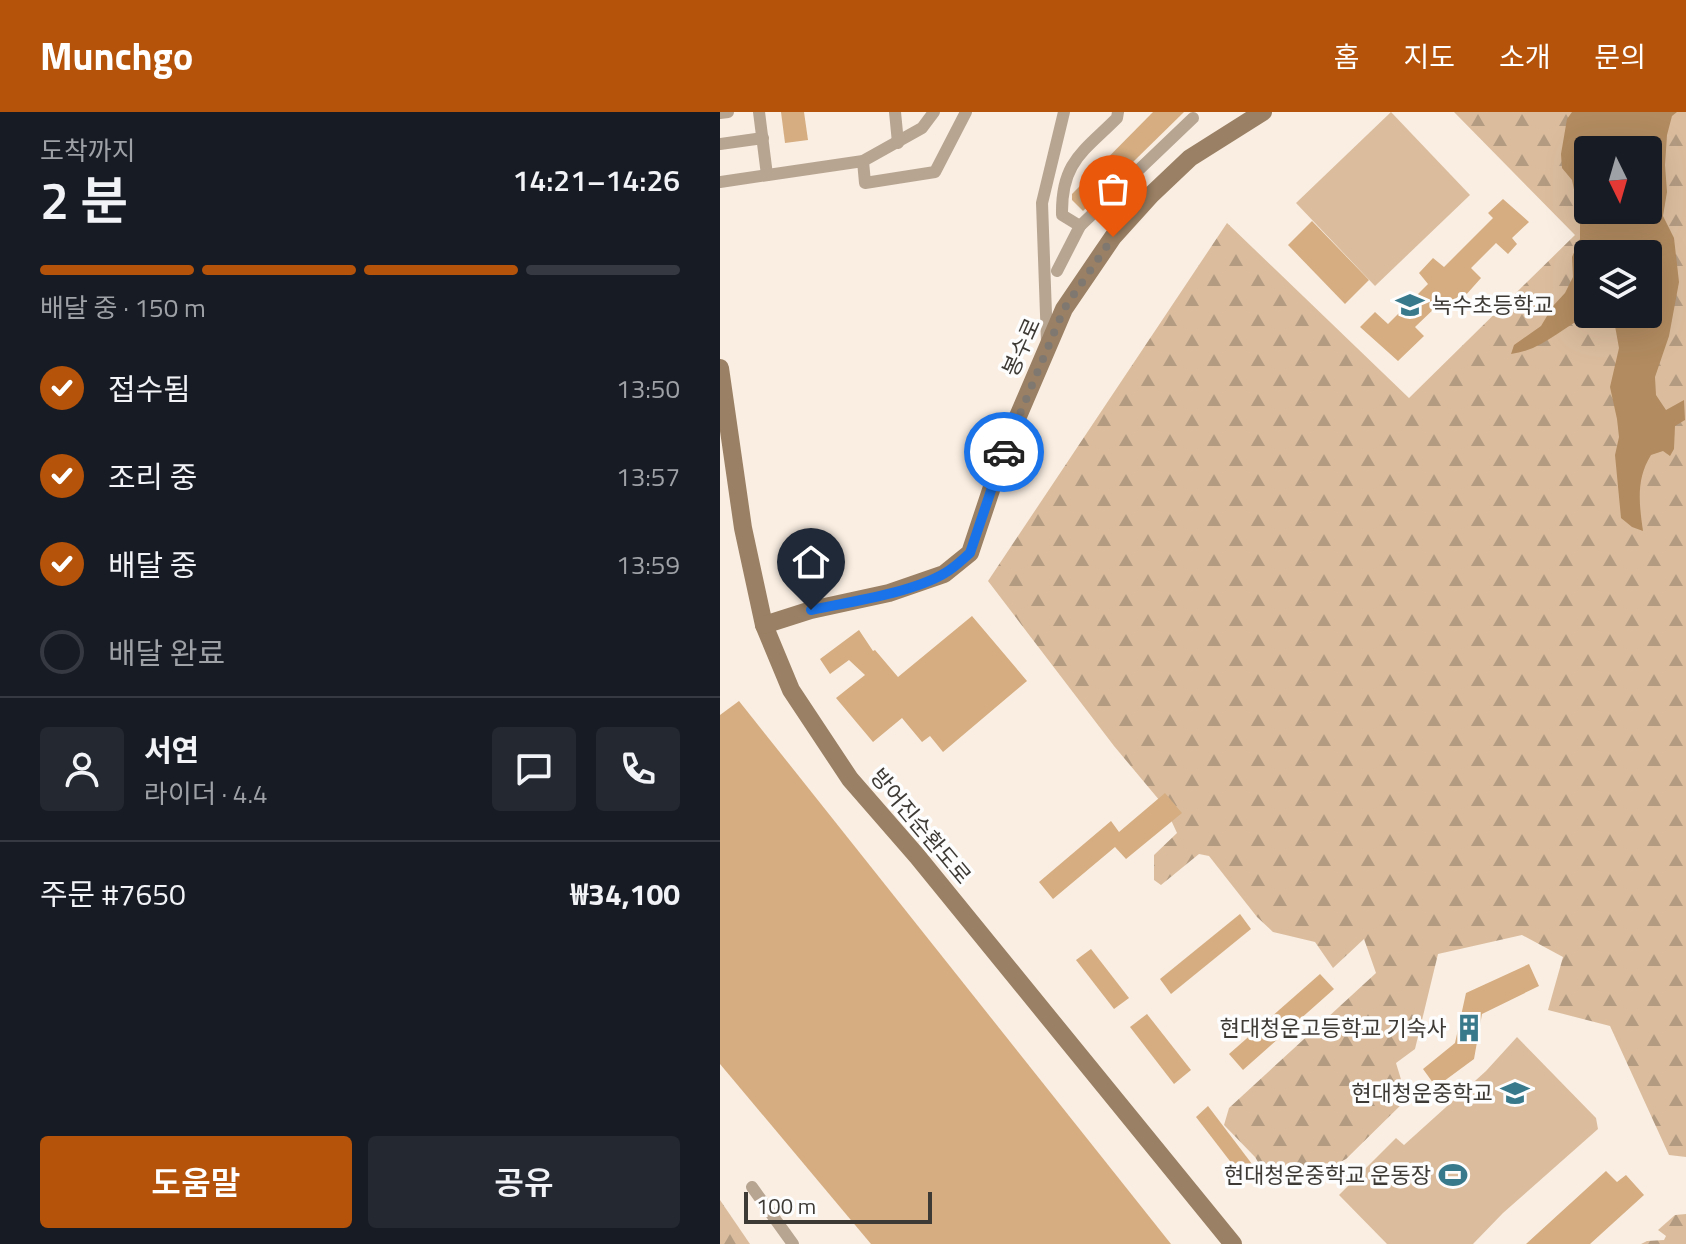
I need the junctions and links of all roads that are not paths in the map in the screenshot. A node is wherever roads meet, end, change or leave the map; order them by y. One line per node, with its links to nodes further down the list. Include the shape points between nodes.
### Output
1 (728, 112): 8 (street)
2 (759, 112): 11 (street)
3 (895, 112): 12 (street)
4 (934, 112): 12 (street, via 922,128)
5 (966, 112): 14 (street, via 935,172 865,183)
6 (1118, 112): 17 (street, via 1069,167 1062,215)
7 (1263, 112): 19 (main road, 봉수로, via 1190,158 1151,195 1113,237 1064,309)
8 (720, 113)
9 (1061, 113): 19 (street, via 1042,203)
10 (1193, 118): 17 (street)
11 (763, 138): 13 (street); 15 (street)
12 (898, 143): 14 (street)
13 (720, 144)
14 (863, 161): 15 (street)
15 (767, 175): 16 (street)
16 (720, 182)
17 (1080, 226): 18 (street)
18 (1057, 271)
19 (1047, 346): 21 (main road, 봉수로, via 1007,442 970,553 944,574 903,589)
20 (720, 368): 21 (main road, 방어진순환도로, via 743,528)
21 (764, 625): 24 (main road, 방어진순환도로, via 791,690 850,779)
22 (752, 1187): 23 (street)
23 (793, 1244)
24 (1233, 1244)

